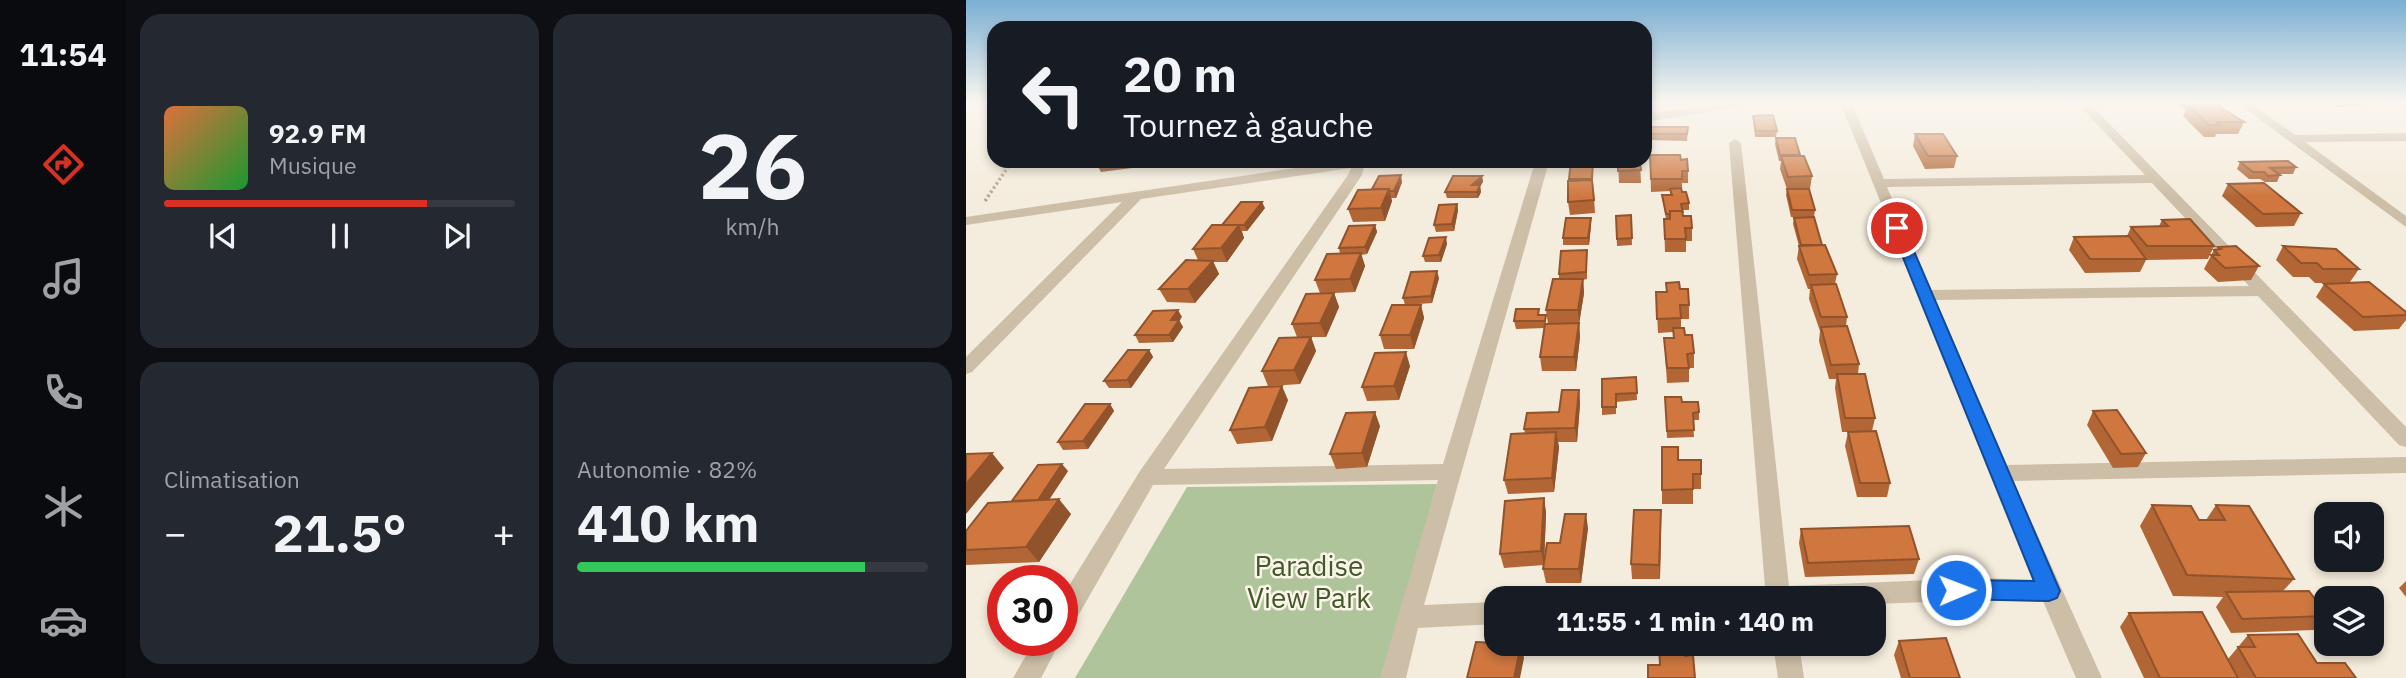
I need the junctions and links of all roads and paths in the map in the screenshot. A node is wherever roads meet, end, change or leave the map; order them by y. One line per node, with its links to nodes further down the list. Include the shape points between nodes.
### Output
1 (1858, 134): 12 (street)
2 (2113, 134): 11 (street)
3 (2285, 134): 5 (street)
4 (2406, 137): 5 (street)
5 (2292, 139): 15 (street)
6 (1735, 143): 24 (street)
7 (1007, 168): 14 (path)
8 (1323, 168): 13 (street)
9 (1360, 168): 23 (street)
10 (1540, 169): 21 (street)
11 (2157, 178): 12 (street); 16 (street)
12 (1879, 183): 17 (street)
13 (1137, 195): 14 (street); 18 (street)
14 (969, 220)
15 (2406, 223)
16 (2264, 292): 17 (street); 19 (street)
17 (1925, 295): 22 (street)
18 (966, 368)
19 (2406, 440)
20 (2406, 465): 22 (street)
21 (1452, 472): 23 (street); 29 (street)
22 (1999, 473): 25 (street)
23 (1147, 477): 26 (street)
24 (1777, 586)
25 (2049, 591): 27 (street); 35 (street)
26 (1078, 593)
27 (1886, 593)
28 (1484, 614): 29 (street)
29 (1408, 617): 33 (street)
30 (1039, 656): 32 (street)
31 (1788, 656): 34 (street)
32 (1026, 678)
33 (1393, 678)
34 (1791, 678)
35 (2089, 678)

